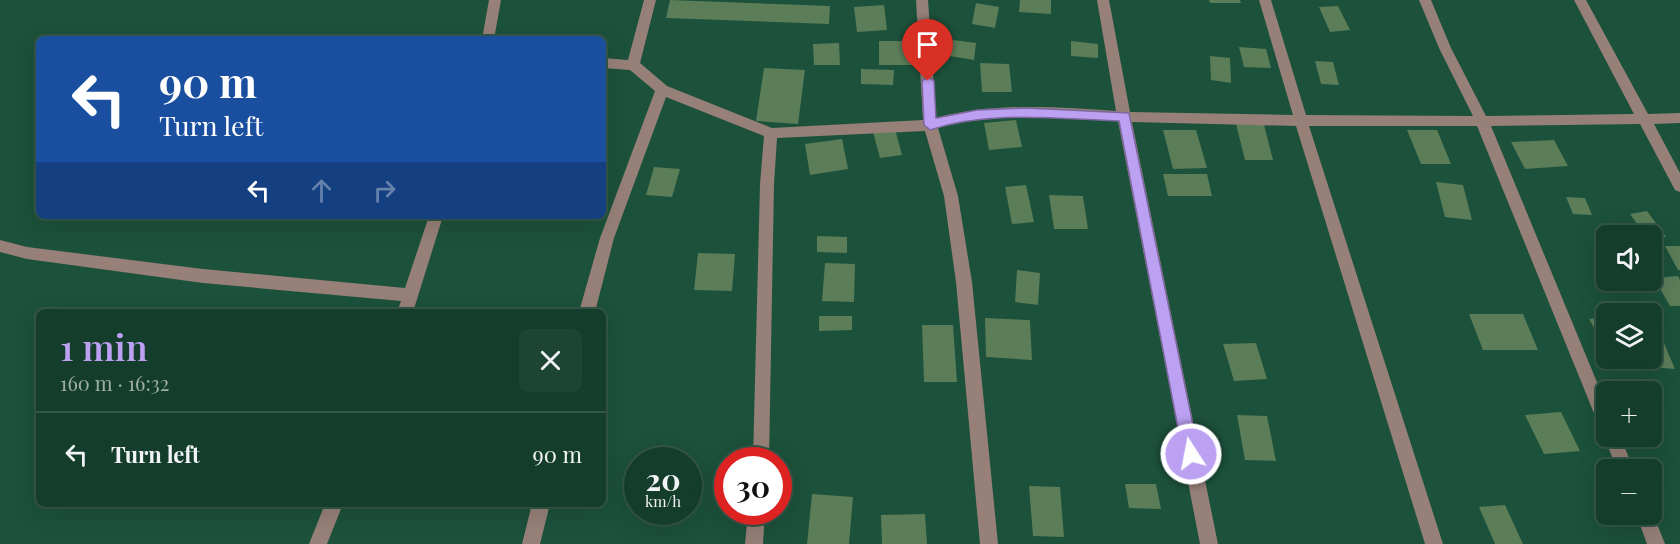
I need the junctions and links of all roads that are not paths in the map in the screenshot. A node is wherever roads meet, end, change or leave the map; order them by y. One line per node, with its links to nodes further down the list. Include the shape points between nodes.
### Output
1 (495, 0): 8 (street)
2 (650, 0): 10 (street)
3 (922, 0): 17 (street)
4 (1103, 0): 12 (street)
5 (1265, 0): 16 (street)
6 (1425, 0): 14 (street)
7 (1580, 0): 15 (street)
8 (489, 36)
9 (606, 63): 10 (street)
10 (633, 65): 11 (street)
11 (662, 90): 18 (street); 24 (street, via 607,238)
12 (1125, 116): 16 (street); 17 (street, via 977,115); 35 (street)
13 (1680, 118): 15 (street)
14 (1481, 119): 15 (street); 16 (street); 25 (street)
15 (1644, 119): 19 (street)
16 (1300, 121): 36 (street)
17 (930, 125): 18 (street); 34 (street, via 951,196 964,282)
18 (771, 133): 26 (street)
19 (1680, 186)
20 (435, 219): 22 (street)
21 (0, 246): 22 (street, via 203,276)
22 (411, 296): 23 (street)
23 (406, 309)
24 (587, 309)
25 (1596, 399)
26 (761, 447)
27 (333, 507): 31 (street)
28 (540, 507): 32 (street)
29 (756, 525): 33 (street)
30 (1648, 525): 37 (street)
31 (318, 544)
32 (531, 544)
33 (754, 544)
34 (989, 544)
35 (1209, 544)
36 (1434, 544)
37 (1656, 544)

